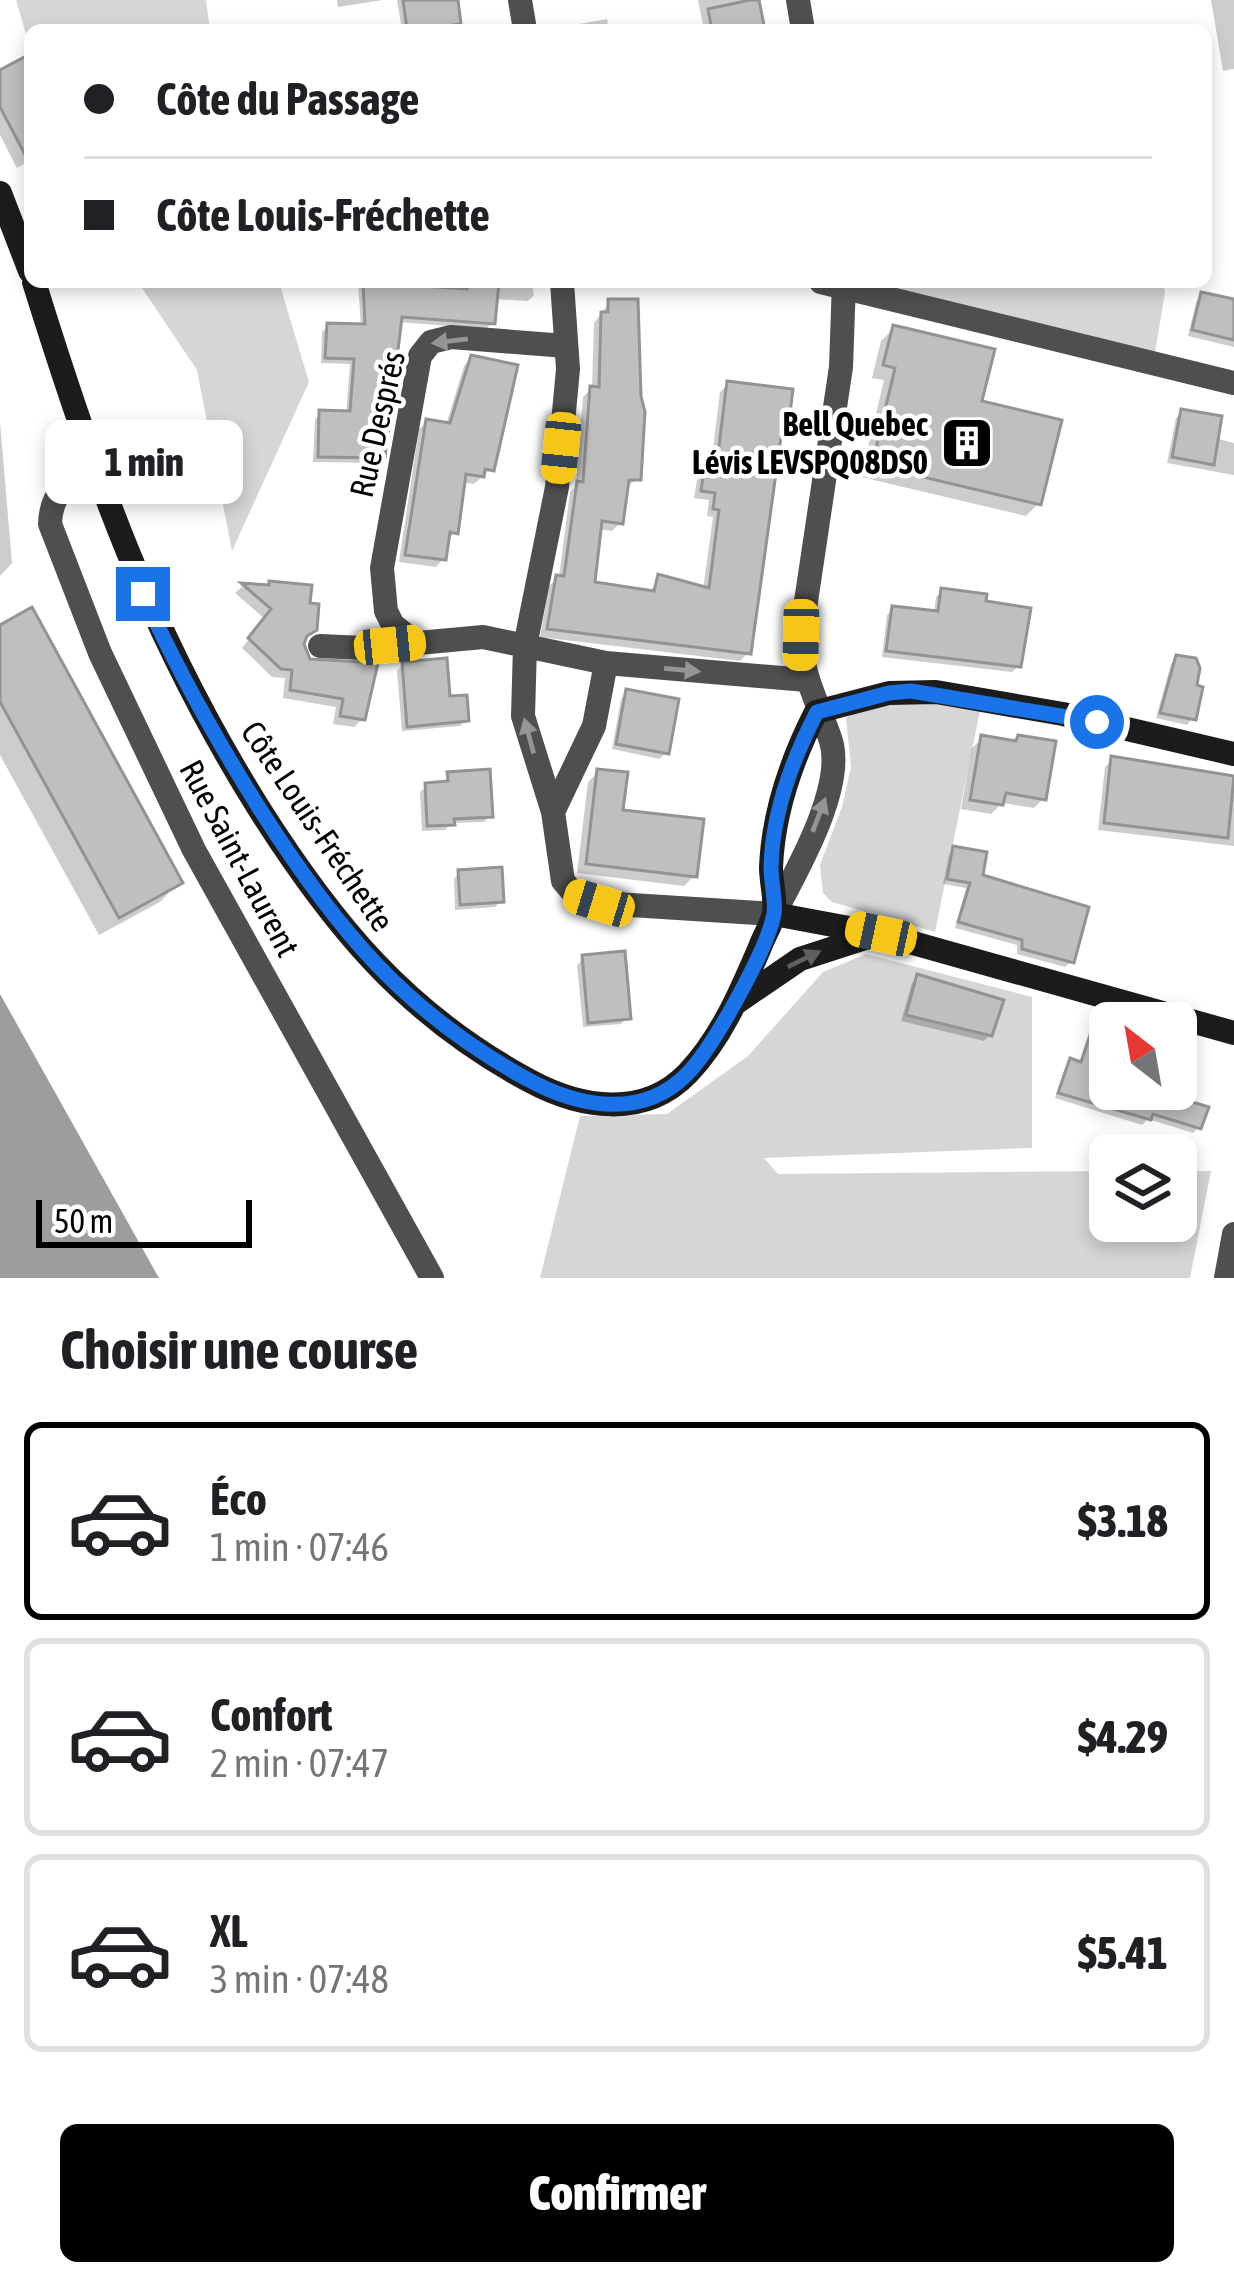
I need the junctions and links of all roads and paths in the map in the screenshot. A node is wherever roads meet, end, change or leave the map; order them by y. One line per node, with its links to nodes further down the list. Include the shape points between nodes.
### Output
1 (0, 194): 2 (main road)
2 (24, 256)
3 (36, 288): 9 (main road, Côte Louis-Fréchette)
4 (562, 288): 7 (street)
5 (836, 288): 14 (street, via 841,367 801,635)
6 (852, 288): 8 (street)
7 (566, 346): 10 (street, Rue Després, one-way to 10, via 451,337 431,342 420,356 382,568 386,611); 12 (street, via 557,487)
8 (1234, 383)
9 (94, 471): 20 (main road, Côte Louis-Fréchette, via 160,630 232,764 323,905 435,1020 543,1088 605,1106 634,1104 687,1075); 23 (street, Rue Saint-Laurent, via 56,495 50,524 100,653 194,850)
10 (416, 643): 11 (street); 12 (street, via 483,637)
11 (320, 646)
12 (525, 646): 13 (street); 17 (street, one-way to 12, via 523,716)
13 (606, 663): 14 (street, one-way to 14); 17 (street, via 594,726)
14 (806, 680): 15 (street)
15 (817, 712): 16 (main road, via 889,693 936,692); 18 (main road, Côte Louis-Fréchette, via 785,785 771,866); 18 (street, Côte Louis-Fréchette, one-way to 15, via 830,786 835,761)
16 (1234, 754)
17 (553, 812): 18 (street, via 563,881 576,896)
18 (774, 914): 19 (main road); 20 (main road, Côte Louis-Fréchette)
19 (881, 934): 20 (main road, one-way to 19, via 800,959); 21 (main road)
20 (735, 1004)
21 (1234, 1033)
22 (1234, 1234): 24 (street)
23 (432, 1278)
24 (1226, 1278)

